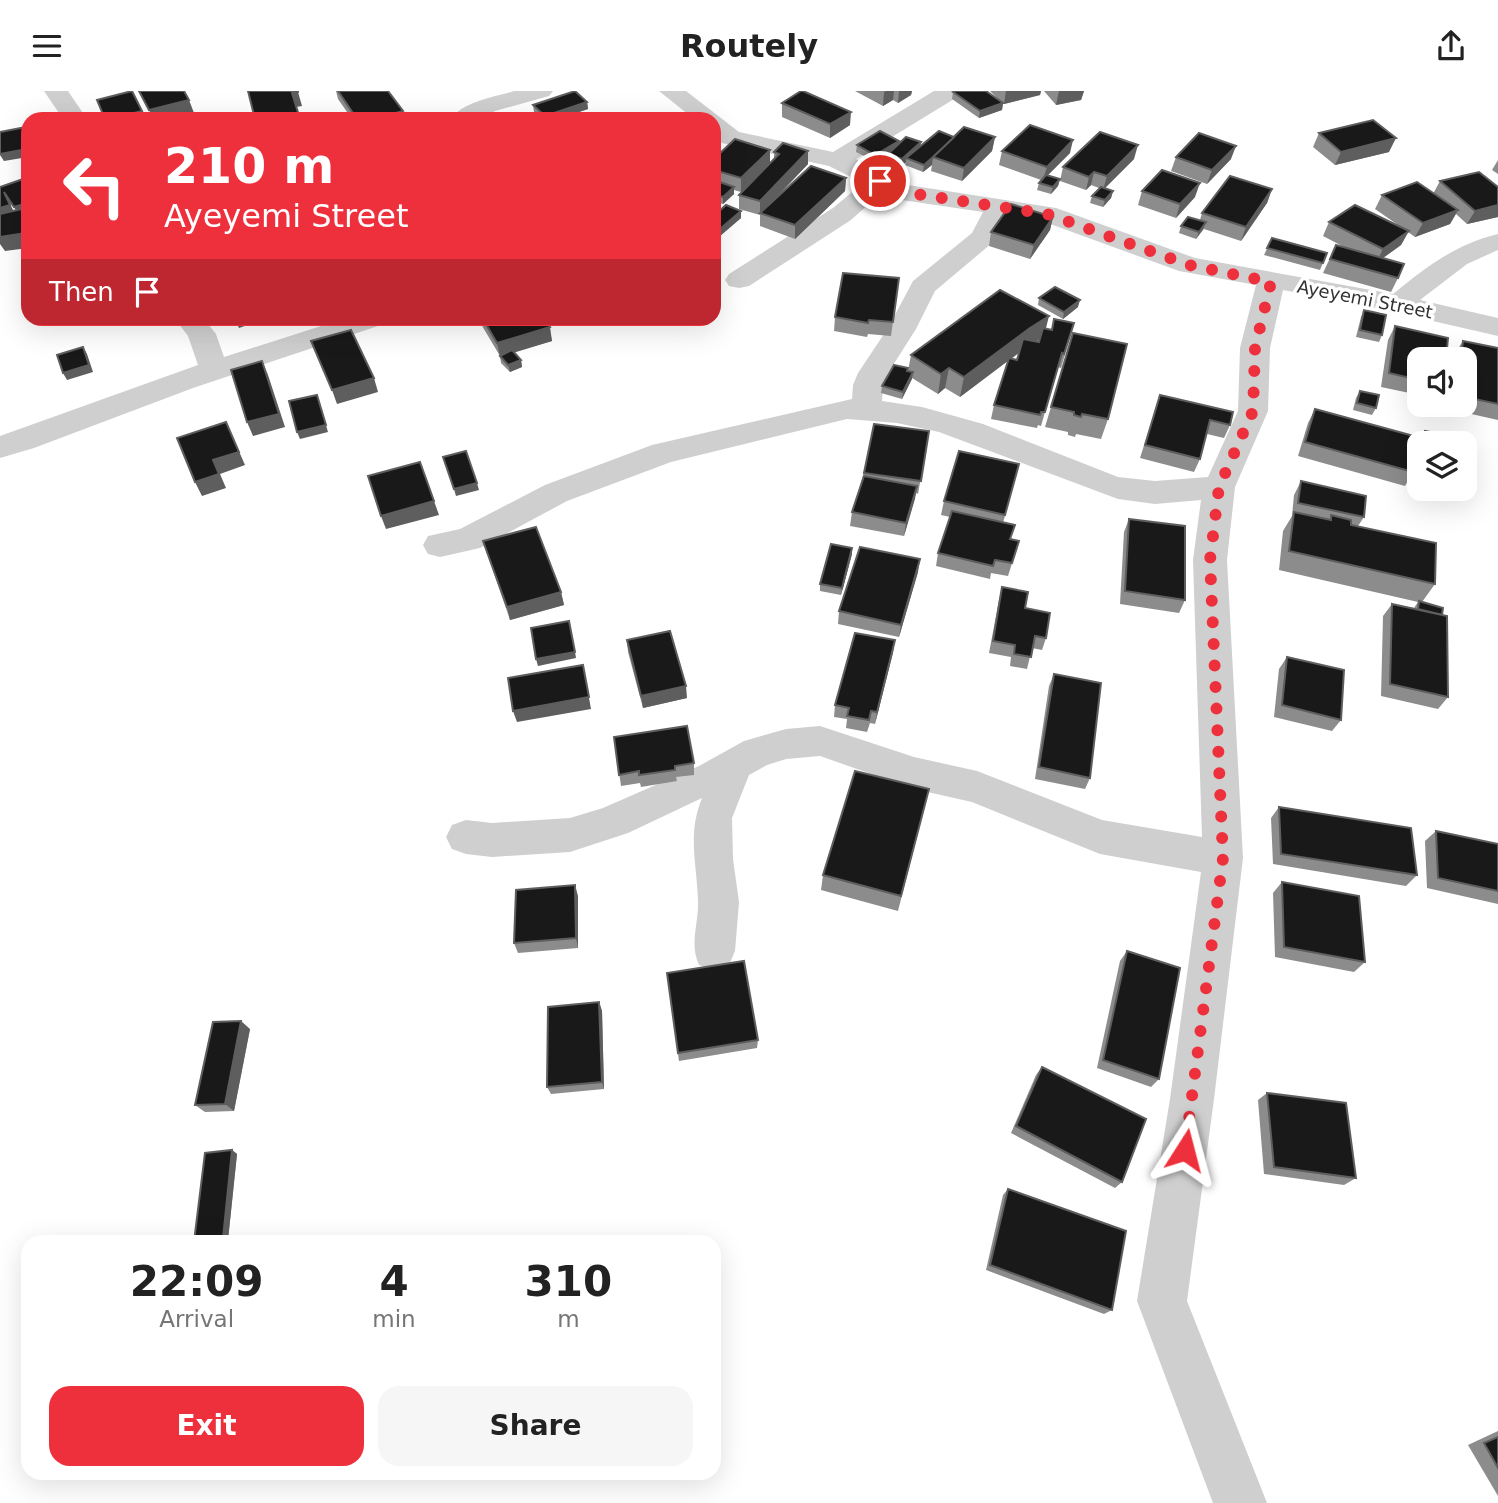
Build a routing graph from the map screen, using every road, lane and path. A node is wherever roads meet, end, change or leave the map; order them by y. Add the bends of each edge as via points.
1 (56, 91) edge
2 (541, 91) edge
3 (671, 91) edge
4 (951, 91) edge
5 (70, 112) edge
6 (476, 112) edge
7 (695, 112) edge
8 (721, 133) edge
9 (837, 160) junction
10 (880, 181) junction
11 (999, 207) junction
12 (1498, 242) edge
13 (739, 281) dead end
14 (1271, 282) junction
15 (1399, 304) junction
16 (195, 326) edge
17 (352, 326) edge
18 (1498, 327) edge
19 (215, 372) junction
20 (867, 408) junction
21 (0, 447) edge
22 (1219, 487) junction
23 (440, 545) dead end
24 (734, 765) junction
25 (466, 837) dead end
26 (1223, 858) junction
27 (714, 951) dead end
28 (1240, 1503) edge

1 - 5 street
2 - 6 street
3 - 7 street, Ayeyemi Street
4 - 9 street
8 - 9 street, Ayeyemi Street
9 - 10 street, Ayeyemi Street
10 - 11 street, Ayeyemi Street via 902,192
10 - 13 street via 842,213
11 - 14 street, Ayeyemi Street via 1047,214 1189,265
11 - 20 street via 983,237 922,287 873,373
12 - 15 street via 1444,265
14 - 15 street, Ayeyemi Street
14 - 22 street via 1255,348 1253,411
15 - 18 street, Ayeyemi Street
16 - 19 street
17 - 19 street
19 - 21 street
20 - 22 street via 928,419 1119,489 1169,492
20 - 23 street via 663,453 556,493 468,539
22 - 26 street via 1210,560
24 - 25 street via 614,821 570,835
24 - 26 street via 757,752 820,741 914,773 977,787 1100,837
24 - 27 street via 713,818 719,902
26 - 28 street via 1161,1301

